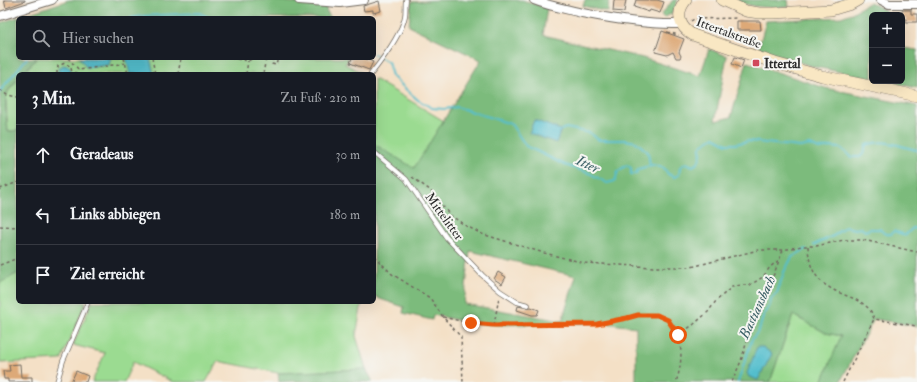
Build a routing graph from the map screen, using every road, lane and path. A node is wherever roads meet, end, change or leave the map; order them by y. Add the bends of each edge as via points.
1 (52, 0) edge
2 (298, 0) edge
3 (364, 0) edge
4 (406, 0) edge
5 (534, 0) edge
6 (686, 0) edge
7 (722, 0) edge
8 (858, 0) edge
9 (881, 0) edge
10 (917, 4) edge
11 (0, 16) edge
12 (739, 18) dead end
13 (686, 25) junction
14 (665, 31) dead end
15 (682, 36) dead end
16 (70, 60) edge
17 (125, 60) edge
18 (152, 60) edge
19 (181, 60) edge
20 (242, 60) edge
21 (266, 60) edge
22 (273, 60) edge
23 (277, 60) edge
24 (248, 61) joint
25 (126, 64) junction
26 (79, 70) junction
27 (57, 72) edge
28 (73, 72) edge
29 (76, 72) edge
30 (128, 72) edge
31 (155, 72) edge
32 (178, 72) edge
33 (246, 72) edge
34 (263, 72) edge
35 (372, 72) edge
36 (0, 90) edge
37 (917, 96) edge
38 (16, 97) edge
39 (376, 154) edge
40 (408, 175) dead end
41 (16, 183) edge
42 (0, 189) edge
43 (0, 226) edge
44 (16, 227) edge
45 (808, 246) junction
46 (783, 250) junction
47 (917, 252) edge
48 (376, 258) edge
49 (16, 259) edge
50 (780, 259) junction
51 (0, 265) edge
52 (500, 292) junction
53 (87, 304) edge
54 (528, 305) dead end
55 (443, 317) junction
56 (874, 319) junction
57 (494, 325) junction
58 (917, 326) edge
59 (678, 335) junction
60 (57, 382) edge
61 (463, 382) edge
62 (676, 382) edge
63 (732, 382) edge
64 (843, 382) edge

1 - 11 street
2 - 3 street via 340,4
4 - 35 lane via 401,29
5 - 13 street, Ittertalstraße via 604,17 663,25
6 - 13 main road via 680,8 679,20
7 - 8 main road via 746,11 774,13 831,10
9 - 10 street via 889,4
12 - 13 path via 694,19
13 - 37 main road, Ittertalstraße via 688,32 693,35 775,63 822,76
14 - 15 path
16 - 26 path
17 - 25 path
18 - 31 path
19 - 32 path
20 - 24 path
21 - 34 path
22 - 23 path via 272,64 276,64
24 - 33 path
25 - 26 path
25 - 30 path
26 - 29 path
27 - 28 path via 58,66 65,63 72,67
36 - 38 path
39 - 52 lane, Mittelitter via 406,179 446,237
40 - 46 path via 430,190 450,215 482,234 585,263 691,267 758,250
41 - 42 path
43 - 44 path
45 - 46 path
45 - 47 path via 844,240 863,240
45 - 56 path via 808,258 817,277 827,287 860,302 870,310
46 - 50 path
48 - 55 path via 392,274 430,298
49 - 51 path
50 - 59 path via 763,277 750,285 732,287 708,312
50 - 63 path via 759,304
52 - 54 lane, Mittelitter
52 - 57 path
53 - 60 lane
55 - 57 path
55 - 61 path via 461,337
56 - 58 path
56 - 64 path
57 - 59 path via 597,324 638,315 657,315 668,320
59 - 62 path via 681,349

